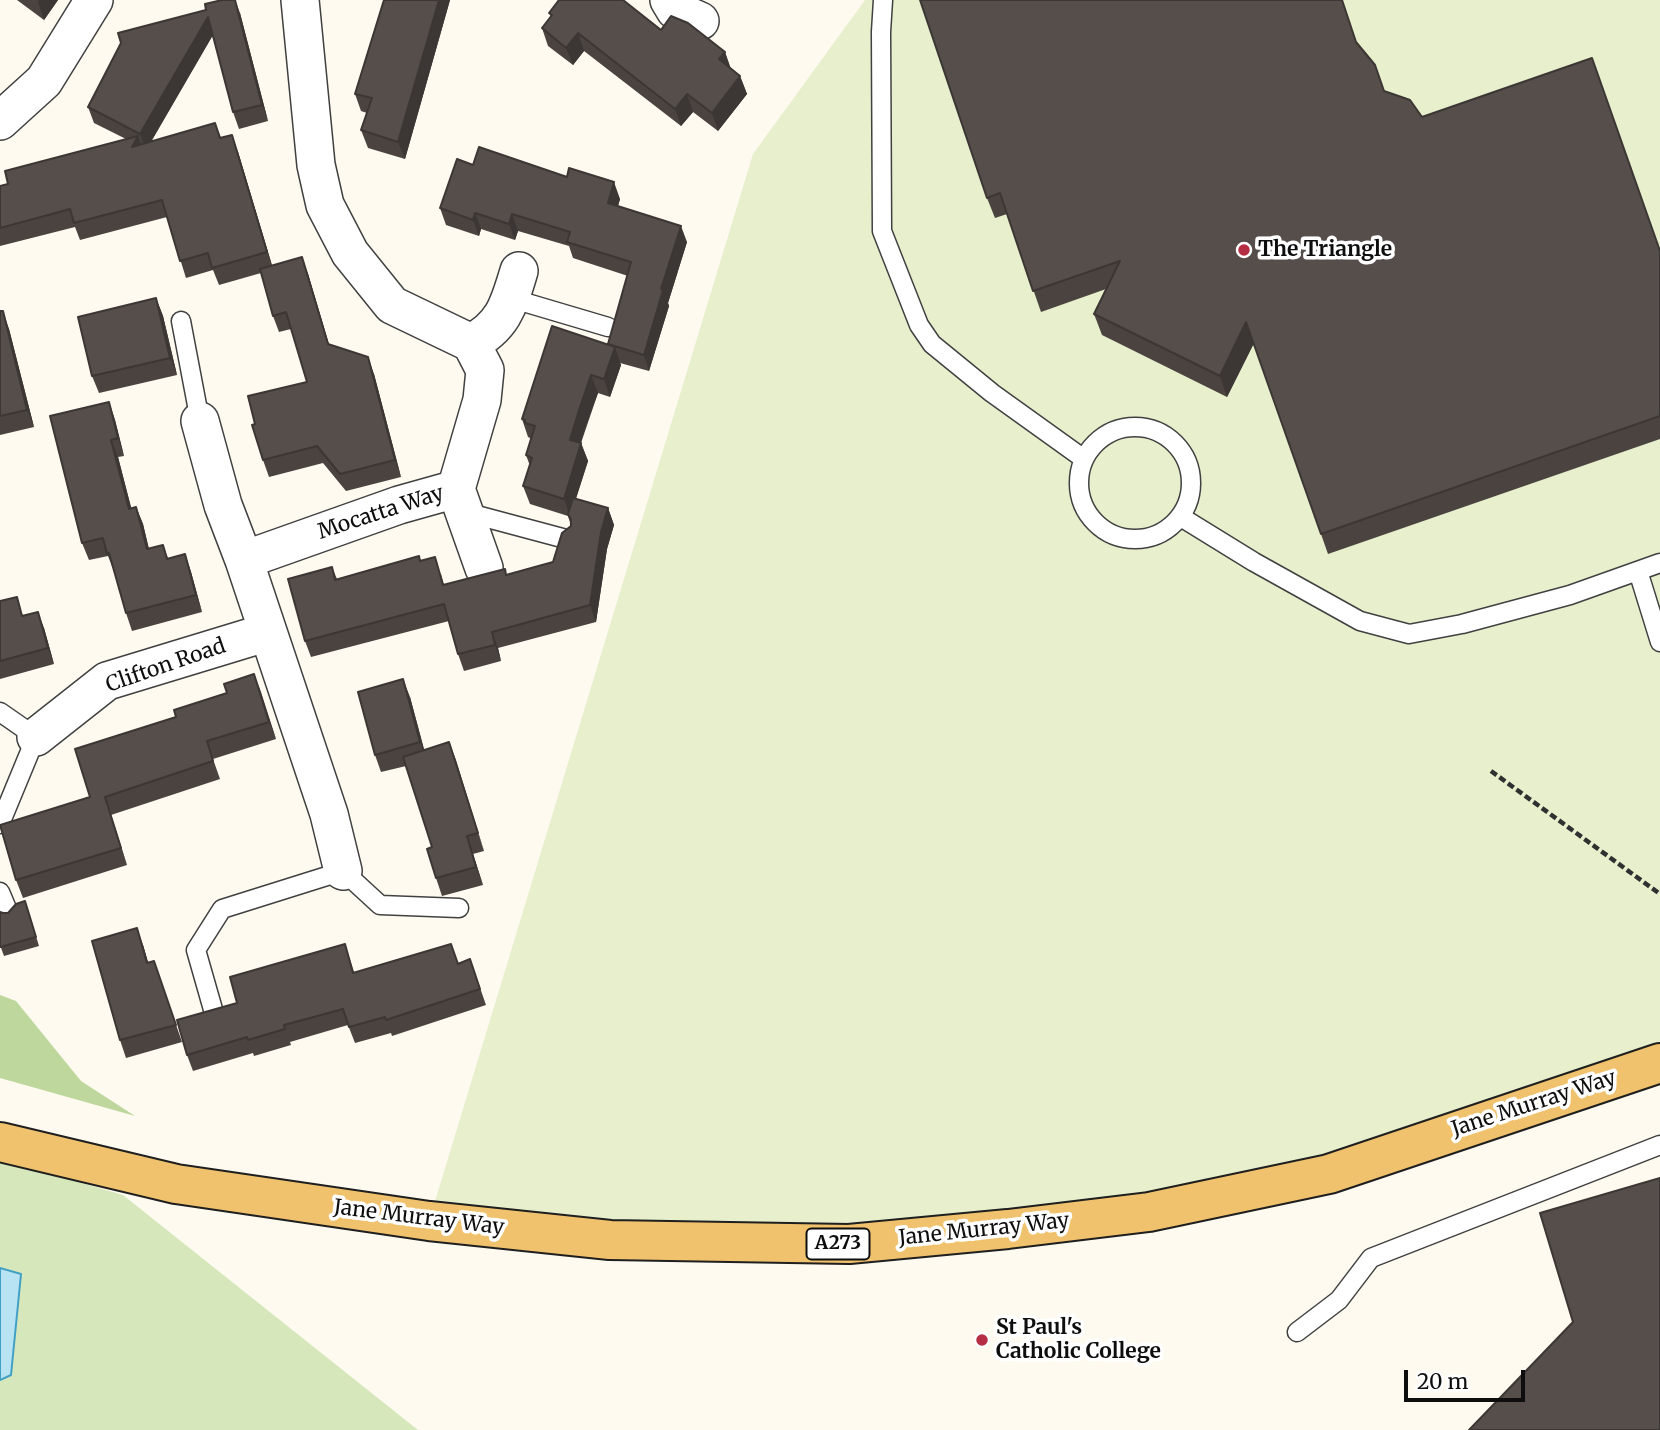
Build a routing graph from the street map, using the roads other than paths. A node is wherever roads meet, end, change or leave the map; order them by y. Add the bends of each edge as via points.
1 (94, 0) edge
2 (300, 0) edge
3 (669, 0) edge
4 (883, 0) edge
5 (700, 21) dead end
6 (0, 121) edge
7 (514, 285) joint
8 (181, 321) dead end
9 (608, 327) dead end
10 (471, 343) junction
11 (200, 421) joint
12 (1084, 458) junction
13 (460, 500) junction
14 (1181, 517) junction
15 (566, 539) edge
16 (244, 560) junction
17 (1660, 563) edge
18 (484, 568) dead end
19 (1638, 571) junction
20 (268, 632) junction
21 (1660, 642) edge
22 (0, 712) edge
23 (36, 737) junction
24 (0, 824) edge
25 (342, 871) junction
26 (0, 892) edge
27 (459, 908) dead end
28 (8, 911) edge
29 (214, 1013) edge
30 (1660, 1063) edge
31 (0, 1142) edge
32 (1660, 1145) edge
33 (1297, 1332) dead end

1 - 6 street via 44,81
2 - 10 street via 316,165 325,205 350,253 392,305
3 - 5 street via 675,10
4 - 12 lane via 882,231 919,325 932,344 992,393
7 - 9 lane
7 - 10 street via 499,323
8 - 11 lane
10 - 13 street, Mocatta Way via 485,370
11 - 16 street
12 - 14 lane via 1079,478 1082,502 1108,533 1147,539
12 - 14 lane via 1097,441 1117,429 1145,427 1168,437 1185,456 1192,480 1190,500
13 - 15 lane
13 - 16 street, Mocatta Way via 399,505
13 - 18 street
14 - 19 lane via 1360,621 1409,634 1570,595
16 - 20 street
17 - 19 lane
19 - 21 lane
20 - 23 street, Clifton Road via 107,681
20 - 25 street via 329,814
22 - 23 lane
23 - 24 lane
25 - 27 lane via 380,905
25 - 29 lane via 222,909 196,950
26 - 28 lane
30 - 31 main road, Jane Murray Way / A273 via 1329,1174 1149,1212 849,1244 610,1241 429,1222 176,1184
32 - 33 lane via 1371,1258 1339,1300

